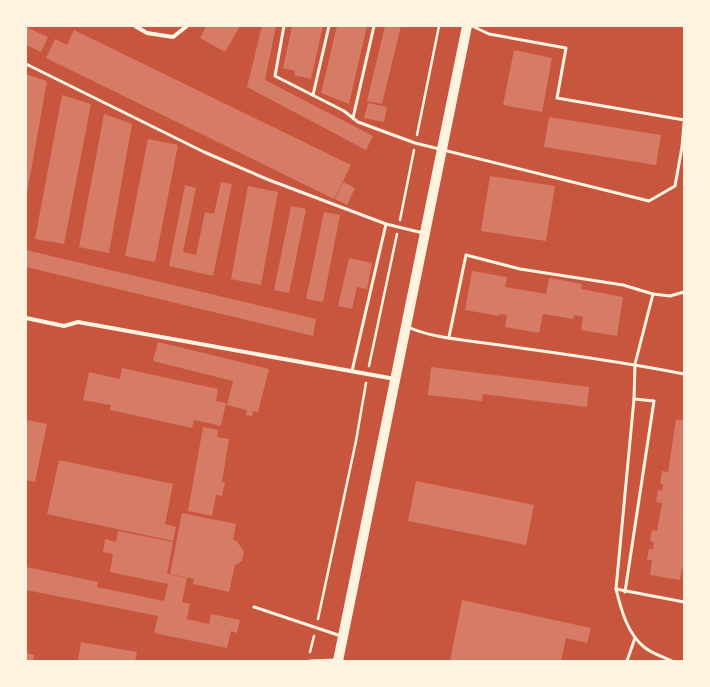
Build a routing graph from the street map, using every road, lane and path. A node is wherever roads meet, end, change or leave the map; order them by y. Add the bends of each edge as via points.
1 (136, 26) edge
2 (187, 26) edge
3 (284, 26) edge
4 (329, 26) edge
5 (374, 26) edge
6 (439, 26) edge
7 (467, 26) edge
8 (472, 26) edge
9 (26, 64) edge
10 (313, 95) junction
11 (353, 118) junction
12 (684, 120) edge
13 (684, 123) edge
14 (415, 143) junction
15 (442, 151) junction
16 (386, 224) junction
17 (399, 228) junction
18 (424, 234) junction
19 (684, 292) edge
20 (653, 294) junction
21 (26, 318) edge
22 (406, 326) junction
23 (449, 337) junction
24 (635, 364) junction
25 (352, 371) junction
26 (367, 374) junction
27 (684, 374) edge
28 (395, 379) junction
29 (634, 400) junction
30 (616, 589) junction
31 (625, 592) junction
32 (684, 602) edge
33 (254, 608) dead end
34 (316, 628) junction
35 (343, 636) junction
36 (635, 638) junction
37 (310, 654) dead end
38 (338, 660) edge
39 (310, 661) edge
40 (628, 661) edge
41 (672, 661) edge

1 - 2 street via 147,33 173,37
3 - 10 lane via 275,76
4 - 10 lane
5 - 11 lane
6 - 14 path
7 - 15 main road
8 - 12 lane via 489,34 566,48 557,98
9 - 16 lane via 204,152 269,180
10 - 11 lane
11 - 14 lane
13 - 15 lane via 675,186 649,201
14 - 15 lane
14 - 17 path
15 - 18 main road
16 - 17 lane
16 - 25 lane
17 - 18 lane
17 - 26 path
18 - 22 main road
19 - 20 lane via 670,296
20 - 23 lane via 623,285 520,269 466,255
20 - 24 lane
21 - 25 street via 64,326 78,322
22 - 23 lane
22 - 28 main road
23 - 24 lane
24 - 27 lane
24 - 29 lane
25 - 26 street
26 - 28 street
26 - 34 path via 338,531
28 - 35 main road
29 - 30 lane
29 - 31 lane via 654,401
30 - 31 lane
30 - 36 lane via 623,613
31 - 32 lane
33 - 34 lane
34 - 35 lane
34 - 37 path
35 - 38 main road
36 - 40 lane
36 - 41 lane via 644,648
38 - 39 lane

